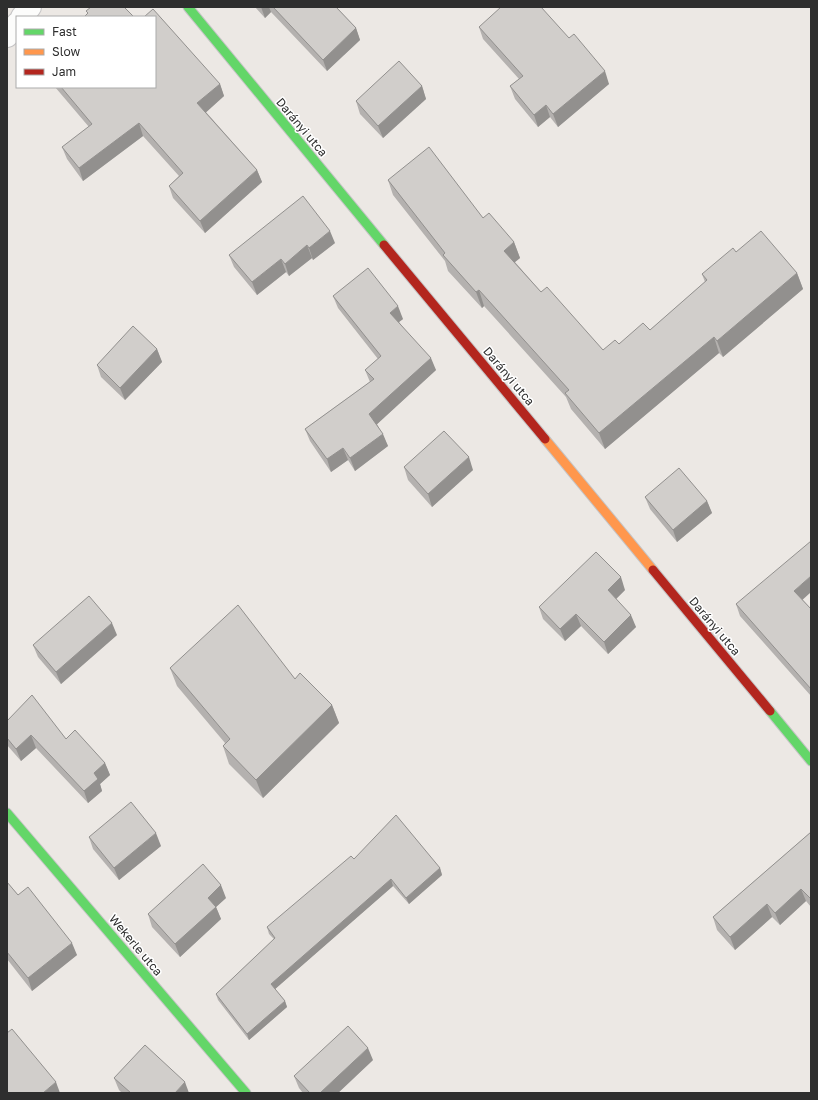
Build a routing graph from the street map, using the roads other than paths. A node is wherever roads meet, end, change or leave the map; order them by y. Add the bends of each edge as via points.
1 (30, 7) edge
2 (188, 7) edge
3 (23, 16) edge
4 (16, 25) edge
5 (7, 36) edge
6 (811, 761) edge
7 (7, 813) edge
8 (246, 1093) edge

1 - 3 street
2 - 6 street, Darányi utca
4 - 5 street
7 - 8 street, Wekerle utca

